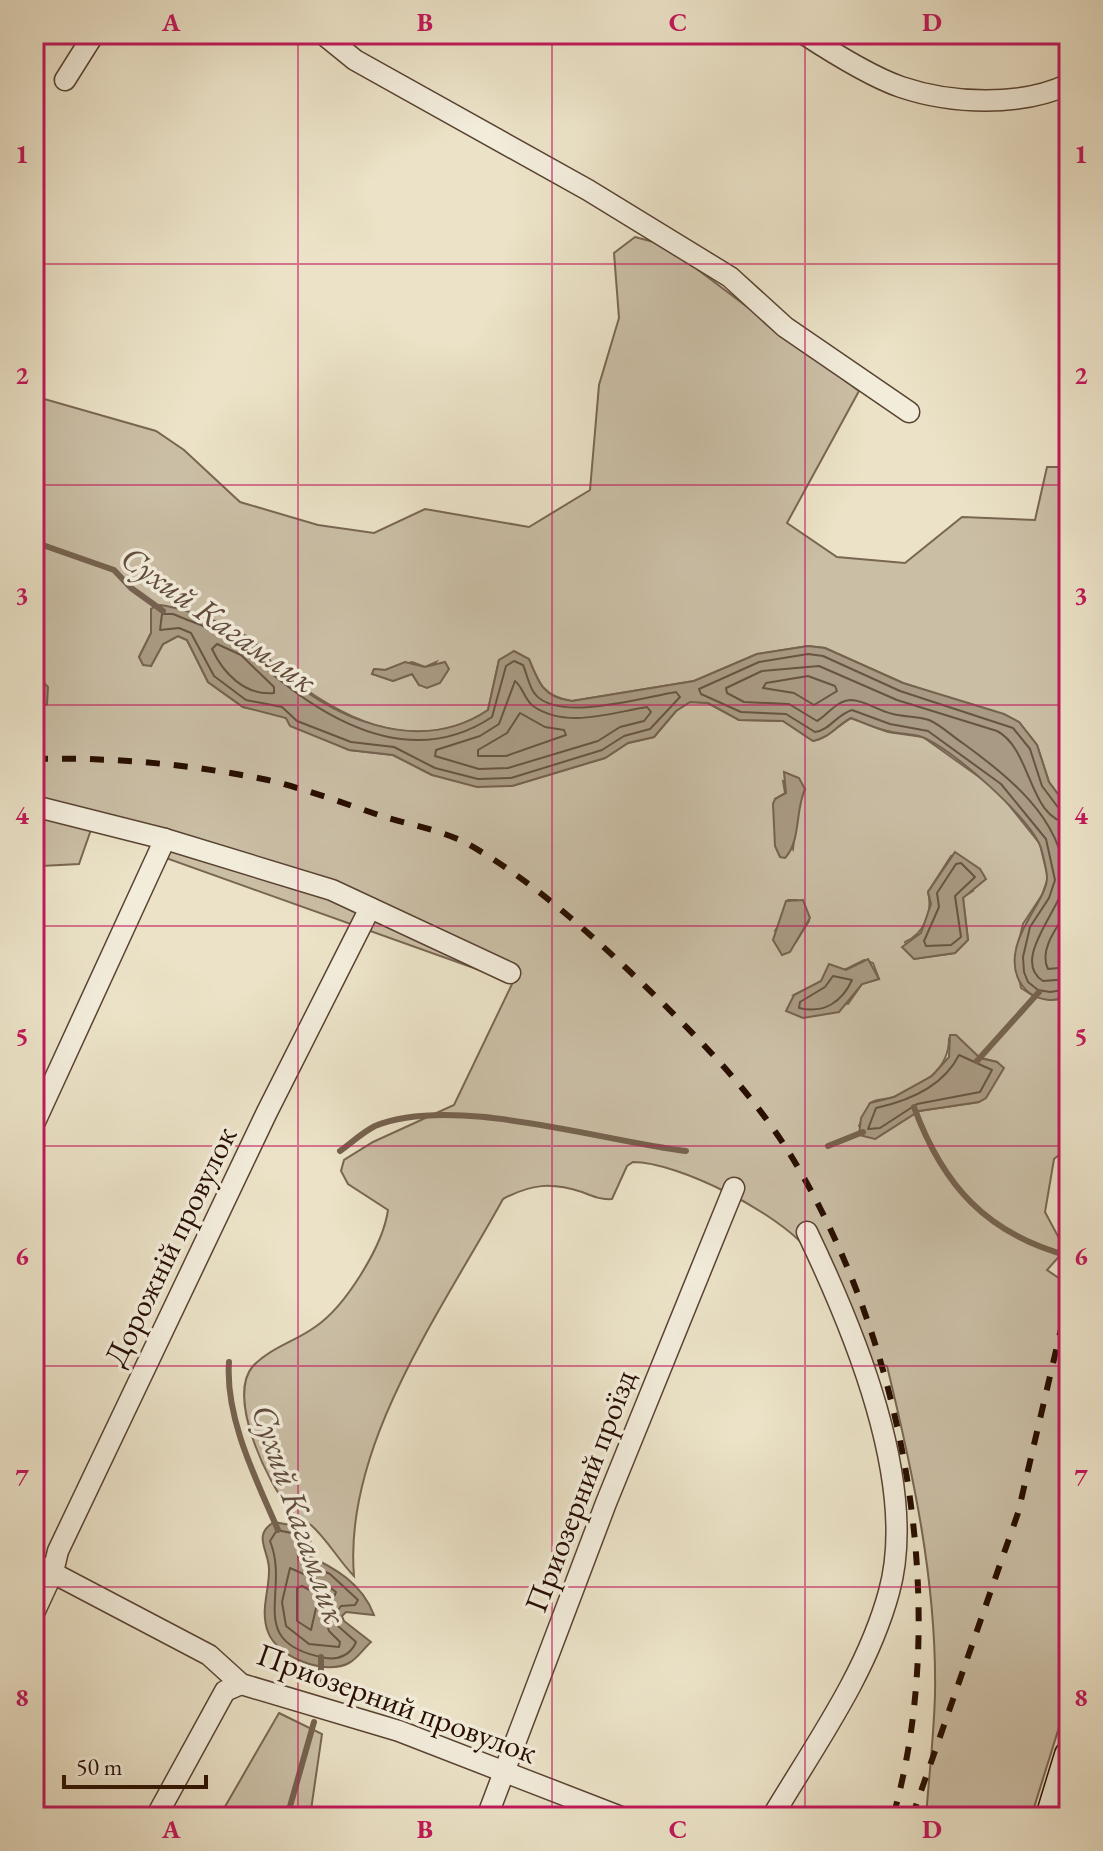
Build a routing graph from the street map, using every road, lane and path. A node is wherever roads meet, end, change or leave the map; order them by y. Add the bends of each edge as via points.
1 (94, 34) edge
2 (323, 34) edge
3 (804, 34) edge
4 (65, 80) dead end
5 (1069, 84) edge
6 (909, 412) dead end
7 (34, 806) edge
8 (165, 839) junction
9 (370, 908) junction
10 (510, 973) dead end
11 (34, 1124) edge
12 (734, 1188) dead end
13 (807, 1232) dead end
14 (34, 1563) edge
15 (53, 1572) junction
16 (34, 1613) edge
17 (241, 1684) junction
18 (1069, 1755) edge
19 (504, 1773) junction
20 (156, 1817) edge
21 (487, 1817) edge
22 (621, 1817) edge
23 (772, 1817) edge
24 (1050, 1817) edge

1 - 4 street
2 - 6 street via 355,60 588,190 730,277 785,327
3 - 5 street via 901,87 983,102 1048,94
7 - 8 street
8 - 9 street via 332,890
8 - 11 street
9 - 10 street
9 - 15 street, Дорожній провулок via 98,1466
12 - 19 street, Приозерний проїзд
13 - 23 street via 851,1330 885,1436 895,1560 880,1619 852,1683
14 - 15 street, Приозерний провулок
15 - 16 street, Дорожній провулок
15 - 17 street, Приозерний провулок via 209,1655
17 - 19 street, Приозерний провулок via 399,1731
17 - 20 street via 225,1691
18 - 24 street
19 - 21 street, Приозерний проїзд
19 - 22 street, Приозерний провулок

